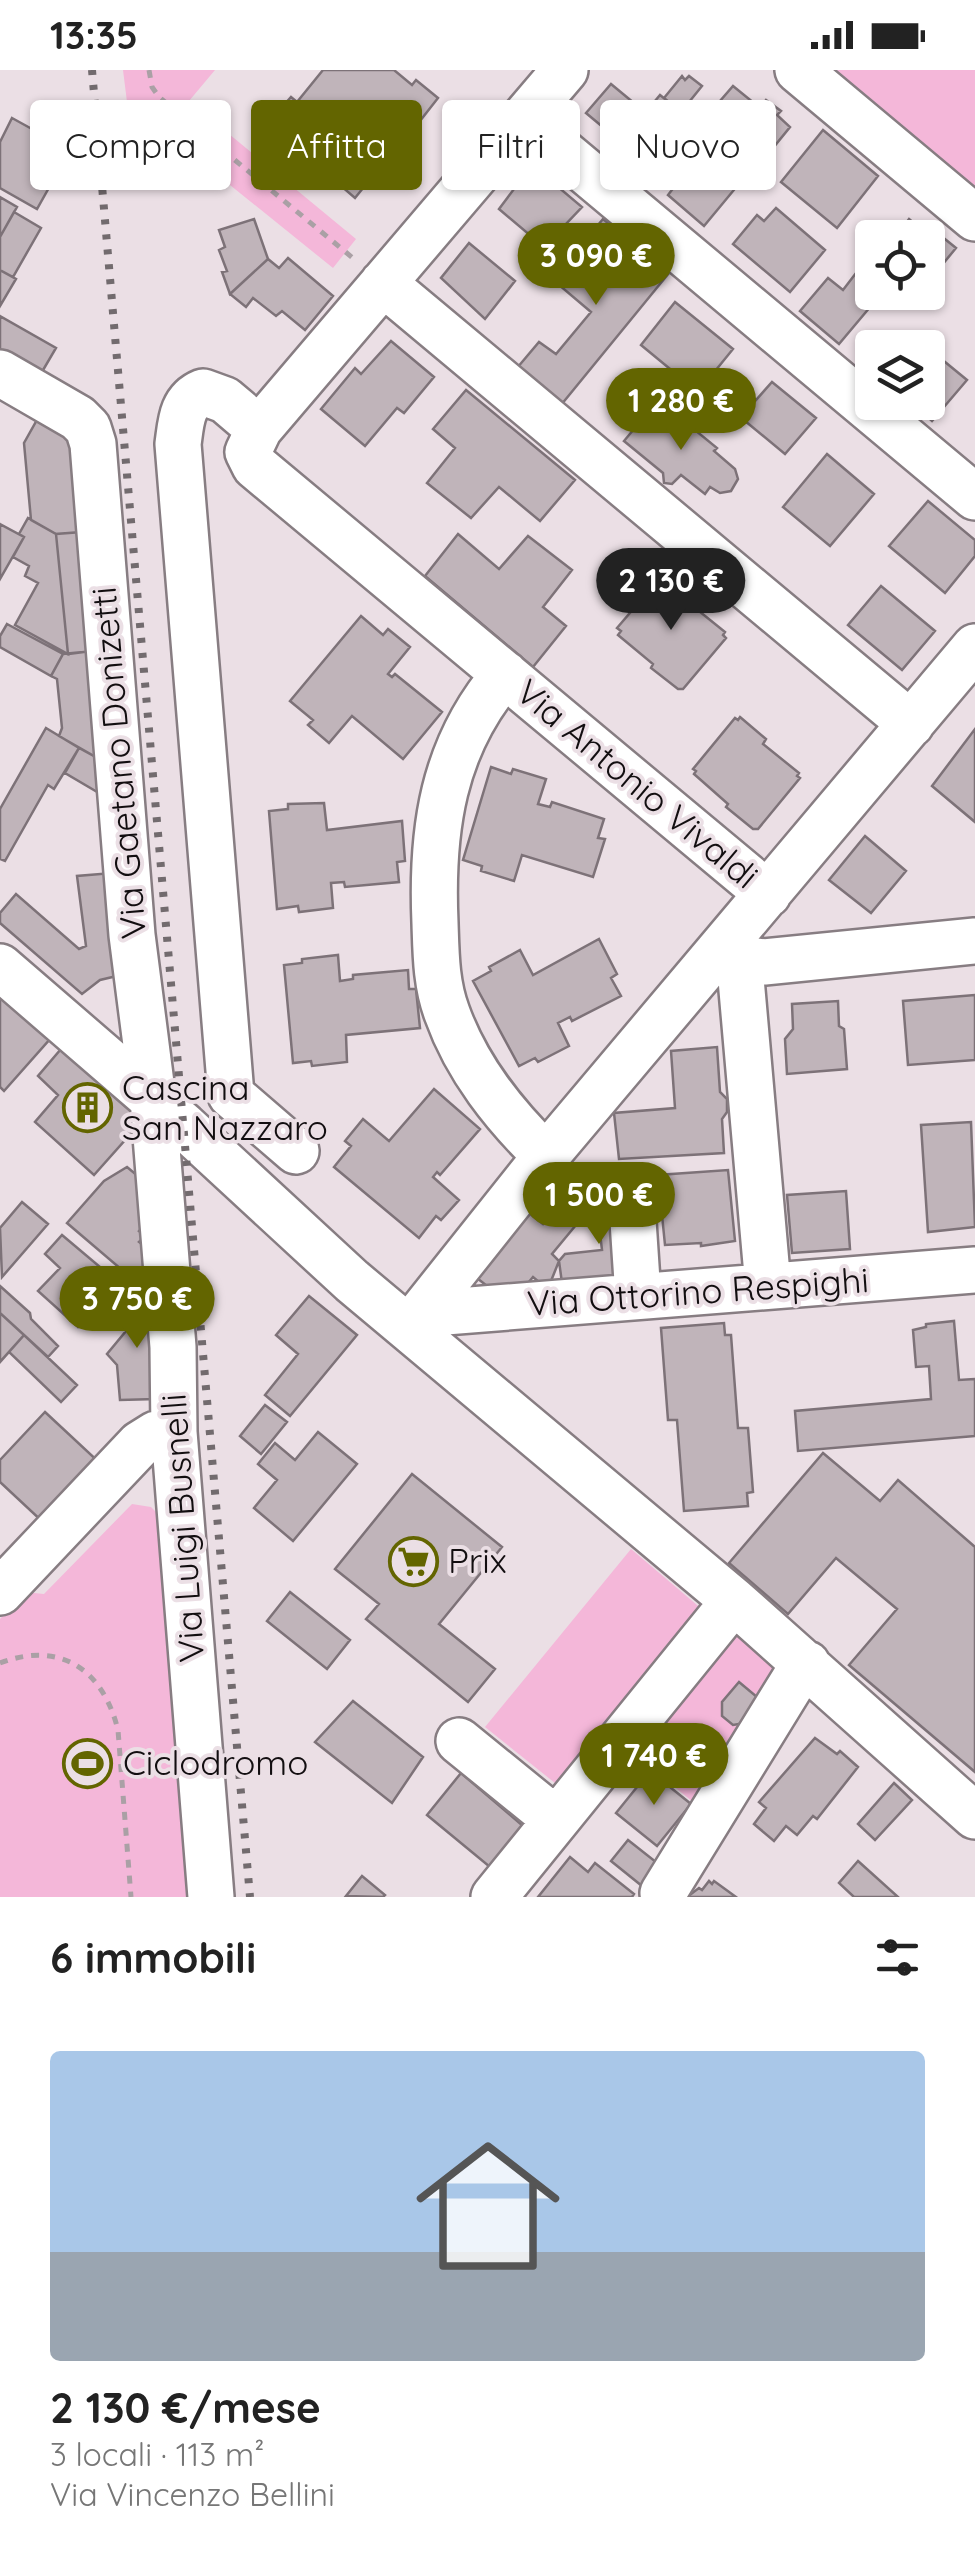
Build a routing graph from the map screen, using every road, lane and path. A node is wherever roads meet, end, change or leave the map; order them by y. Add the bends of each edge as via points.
1 (149, 70) edge
2 (565, 70) edge
3 (798, 70) edge
4 (540, 100) edge
5 (580, 166) edge
6 (463, 190) edge
7 (975, 218) edge
8 (383, 284) junction
9 (0, 372) edge
10 (260, 430) junction
11 (975, 497) edge
12 (975, 647) edge
13 (504, 674) junction
14 (910, 724) junction
15 (768, 894) junction
16 (975, 942) edge
17 (733, 950) junction
18 (0, 967) edge
19 (153, 1099) junction
20 (296, 1152) dead end
21 (546, 1156) junction
22 (633, 1221) dead end
23 (975, 1270) edge
24 (768, 1286) junction
25 (638, 1296) junction
26 (414, 1321) junction
27 (174, 1432) junction
28 (0, 1592) edge
29 (734, 1601) junction
30 (0, 1663) edge
31 (807, 1664) junction
32 (459, 1741) dead end
33 (975, 1816) edge
34 (555, 1818) junction
35 (663, 1893) dead end
36 (131, 1897) edge
37 (211, 1897) edge
38 (494, 1897) edge

1 - 8 path via 159,97
2 - 4 street
3 - 7 street
5 - 11 street
6 - 8 street
8 - 10 street
8 - 14 street
9 - 19 street, Via Gaetano Donizetti via 60,406 88,428 93,444 132,935
10 - 13 street, Via Antonio Vivaldi via 249,444 255,466
10 - 20 street via 225,400 203,392 185,406 178,444 231,1095
12 - 14 street
13 - 15 street, Via Antonio Vivaldi
13 - 21 street, Via Antonio Vivaldi via 459,745 440,805 432,871 438,985 486,1087
14 - 15 street
15 - 17 street
16 - 17 street via 764,962
17 - 21 street
17 - 24 street
18 - 19 street
19 - 26 street via 320,1252
19 - 27 street, Via Luigi Busnelli
21 - 26 street
22 - 25 street
23 - 24 street, Via Ottorino Respighi
24 - 25 street, Via Ottorino Respighi
25 - 26 street, Via Ottorino Respighi
26 - 29 street
27 - 28 street via 140,1444
27 - 37 street, Via Luigi Busnelli
29 - 31 street
29 - 34 street
30 - 36 path via 55,1657 86,1671 102,1690 118,1730
31 - 33 street
31 - 35 street
32 - 34 street
34 - 38 street

